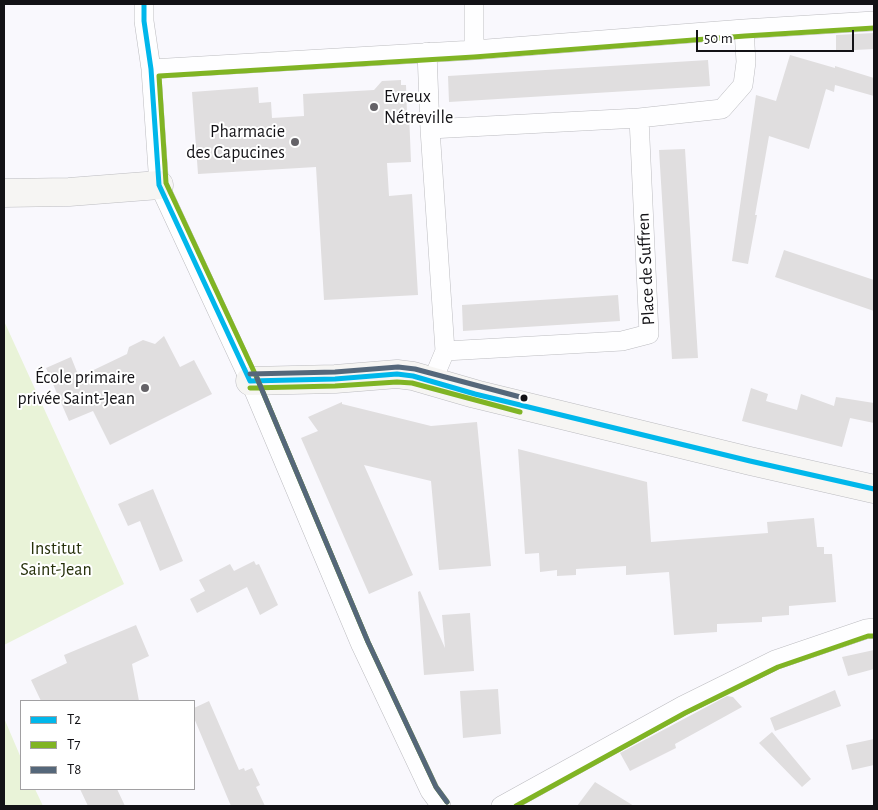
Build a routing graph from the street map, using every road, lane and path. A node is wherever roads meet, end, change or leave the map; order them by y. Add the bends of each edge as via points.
1 (144, 4) edge
2 (474, 4) edge
3 (874, 21) edge
4 (744, 29) junction
5 (474, 50) junction
6 (427, 52) junction
7 (151, 69) junction
8 (639, 118) junction
9 (430, 129) junction
10 (159, 185) junction
11 (4, 193) edge
12 (445, 351) junction
13 (250, 381) junction
14 (432, 382) junction
15 (874, 489) edge
16 (874, 628) edge
17 (441, 806) edge
18 (502, 806) edge

1 - 7 street
2 - 5 street
3 - 4 street
4 - 5 street
4 - 8 street via 746,62 743,85 722,110
5 - 6 street
6 - 7 street
6 - 9 street
7 - 10 street
8 - 9 street
8 - 12 street, Place de Suffren via 649,334 622,341
9 - 12 street
10 - 11 street
10 - 13 street
12 - 14 street
13 - 14 street via 397,374
13 - 17 street via 361,645 426,783
14 - 15 street via 743,460
16 - 18 street via 775,660 682,706

